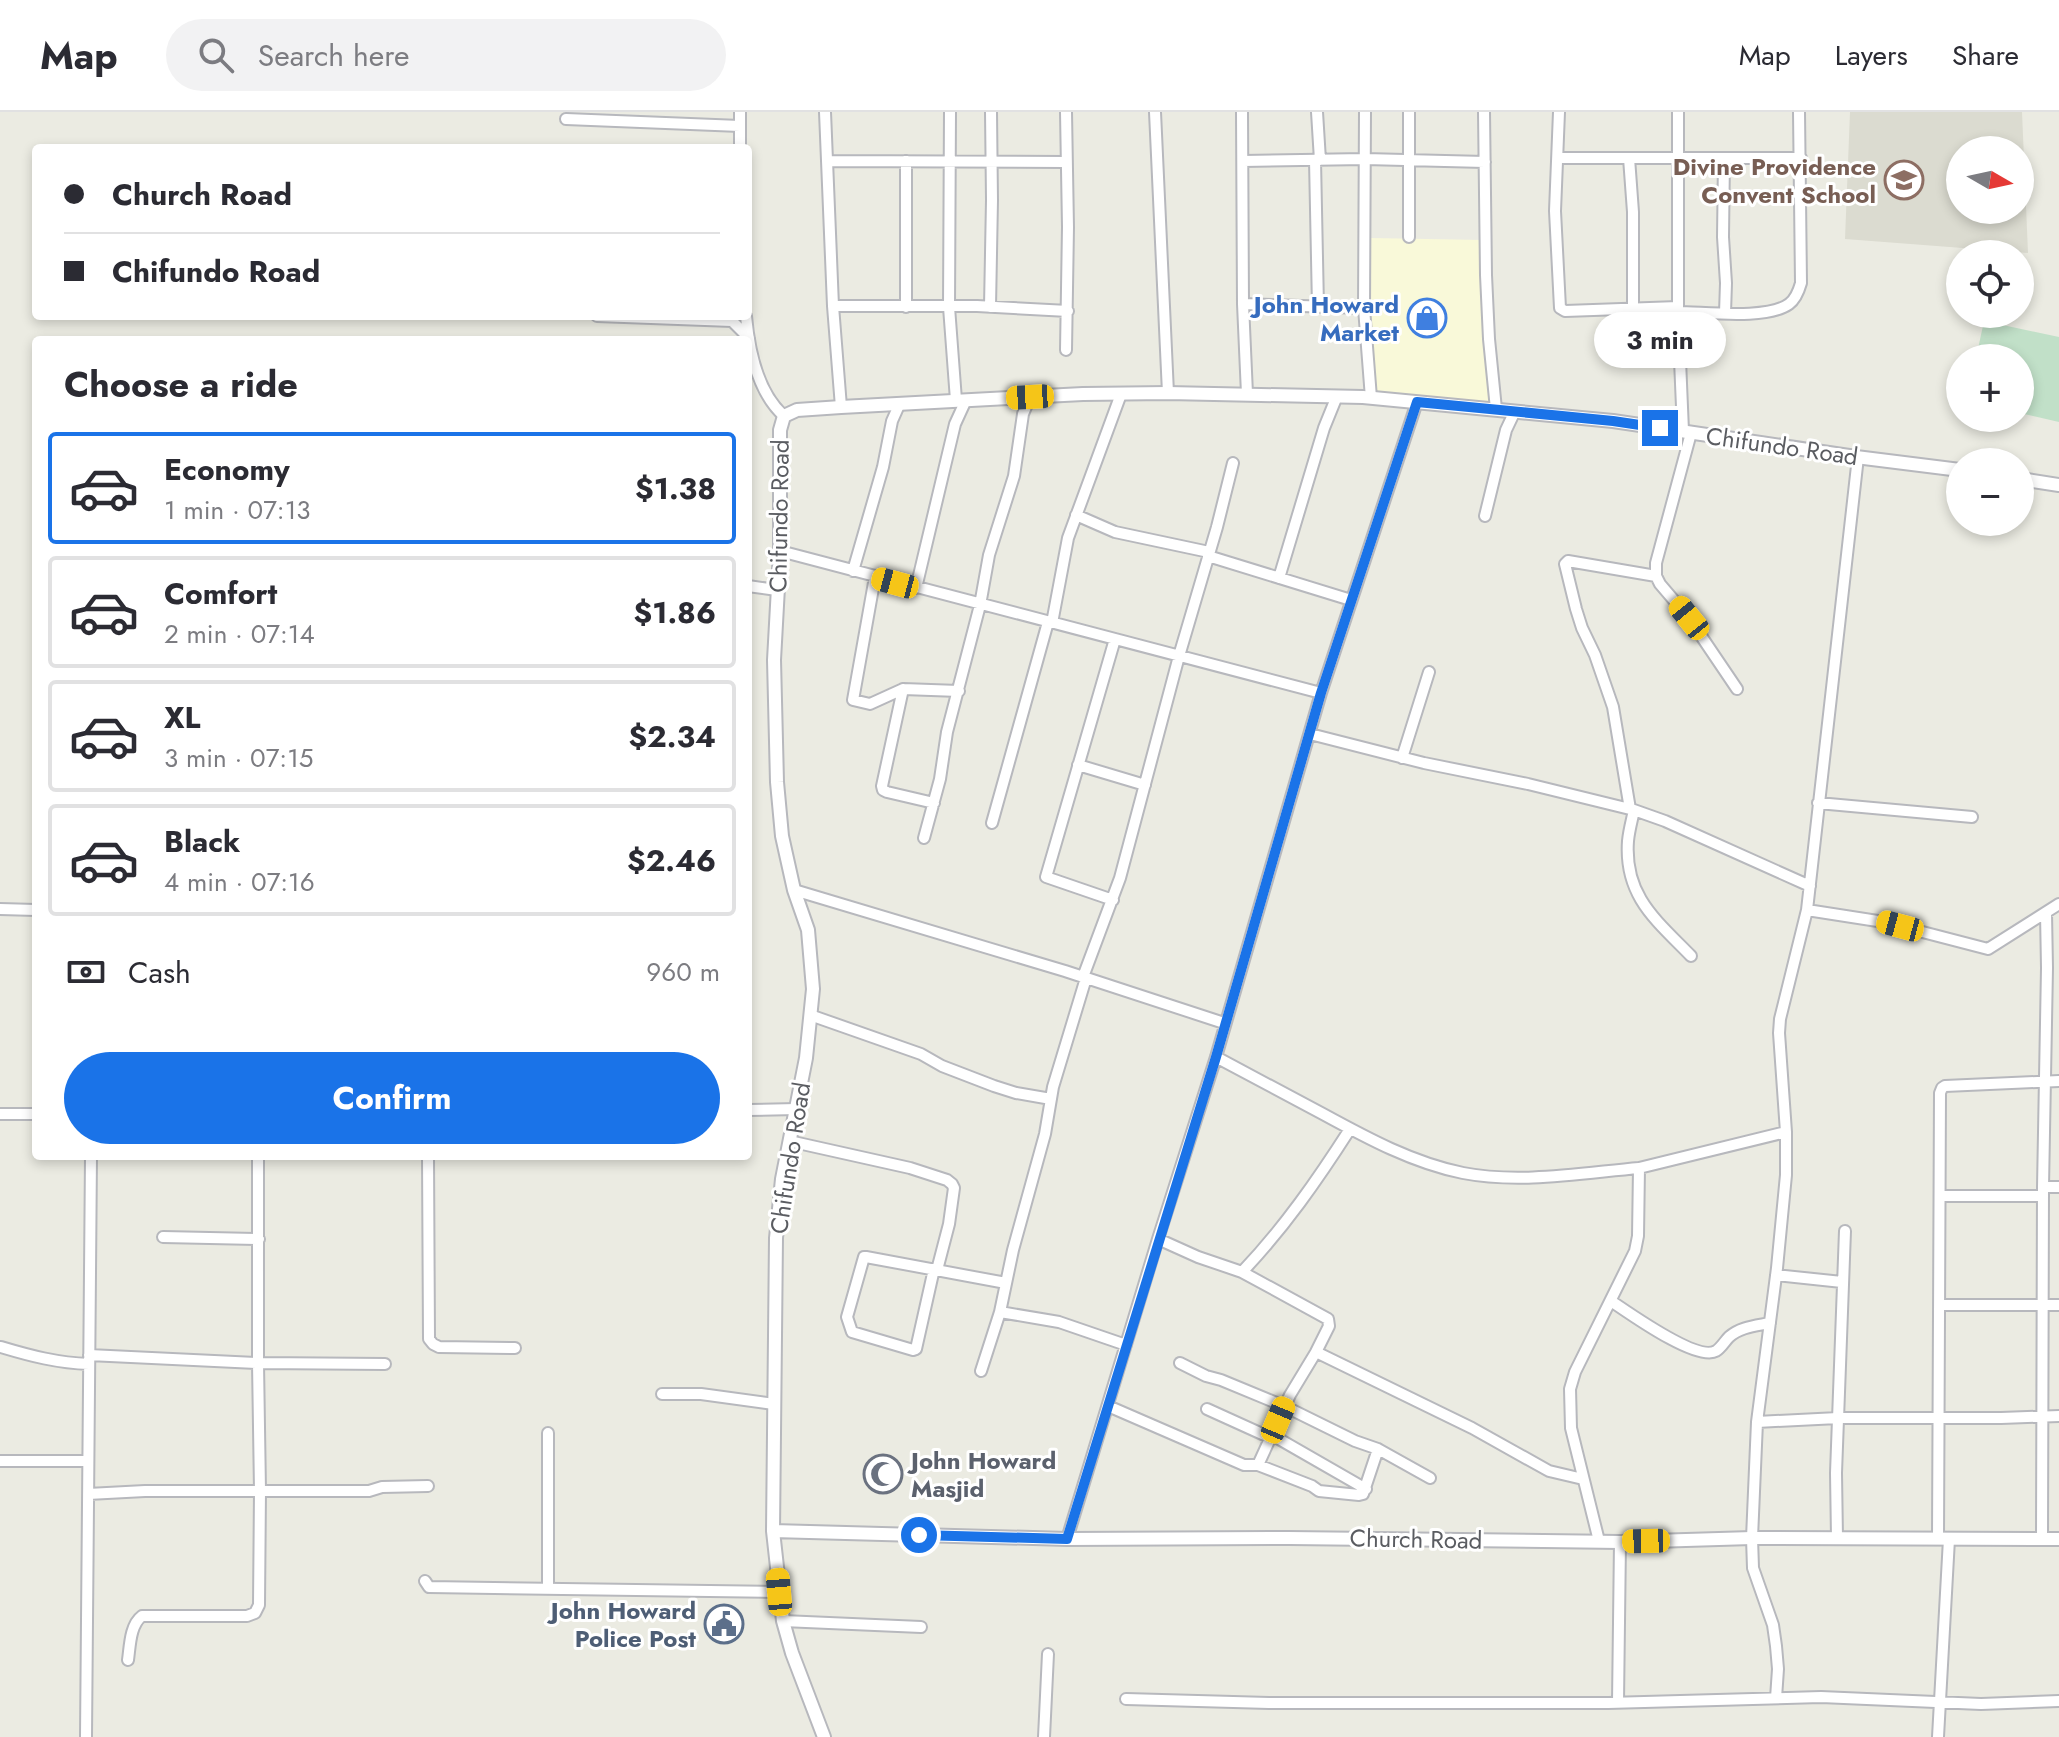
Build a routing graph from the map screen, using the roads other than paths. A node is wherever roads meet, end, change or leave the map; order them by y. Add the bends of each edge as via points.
1 (740, 112) edge
2 (825, 112) edge
3 (950, 112) edge
4 (991, 112) edge
5 (1066, 112) edge
6 (1155, 112) edge
7 (1242, 112) edge
8 (1317, 112) edge
9 (1365, 112) edge
10 (1409, 112) edge
11 (1484, 112) edge
12 (1559, 112) edge
13 (1678, 112) edge
14 (1799, 112) edge
15 (566, 119) dead end
16 (740, 126) junction
17 (740, 144) edge
18 (1559, 158) junction
19 (1629, 158) junction
20 (1678, 158) junction
21 (1724, 158) junction
22 (1801, 158) junction
23 (1365, 159) junction
24 (950, 160) junction
25 (1317, 160) junction
26 (1409, 160) junction
27 (827, 161) junction
28 (906, 161) junction
29 (991, 161) junction
30 (1243, 161) junction
31 (1066, 162) junction
32 (1485, 162) junction
33 (1409, 237) dead end
34 (1243, 304) junction
35 (833, 306) junction
36 (906, 307) junction
37 (949, 307) junction
38 (990, 307) junction
39 (1318, 307) junction
40 (1364, 308) junction
41 (1633, 309) junction
42 (1678, 309) junction
43 (1068, 311) junction
44 (1725, 313) junction
45 (705, 320) edge
46 (747, 336) edge
47 (752, 349) edge
48 (1066, 350) dead end
49 (1168, 393) junction
50 (1121, 394) junction
51 (1247, 394) junction
52 (1337, 396) junction
53 (1030, 397) junction
54 (1371, 398) junction
55 (961, 400) junction
56 (1417, 402) junction
57 (900, 403) junction
58 (841, 407) junction
59 (1496, 409) junction
60 (1515, 411) junction
61 (784, 416) junction
62 (1687, 432) junction
63 (1858, 457) junction
64 (1233, 463) dead end
65 (1946, 468) edge
66 (2034, 481) edge
67 (2059, 485) edge
68 (1076, 515) junction
69 (1485, 516) dead end
70 (780, 551) junction
71 (1208, 554) junction
72 (853, 571) junction
73 (1656, 576) junction
74 (875, 577) junction
75 (1279, 578) junction
76 (752, 587) edge
77 (916, 588) junction
78 (777, 590) junction
79 (1351, 600) junction
80 (980, 605) junction
81 (1050, 623) junction
82 (1115, 639) junction
83 (1179, 656) junction
84 (1429, 672) dead end
85 (903, 689) junction
86 (1737, 689) dead end
87 (959, 691) junction
88 (1321, 693) junction
89 (1310, 734) junction
90 (1402, 758) junction
91 (1078, 765) junction
92 (1145, 785) junction
93 (934, 803) junction
94 (1818, 803) junction
95 (1632, 809) junction
96 (1972, 817) dead end
97 (992, 823) dead end
98 (924, 838) dead end
99 (1810, 886) junction
100 (794, 890) junction
101 (1113, 900) junction
102 (2059, 904) edge
103 (0, 909) edge
104 (32, 910) edge
105 (1807, 910) junction
106 (2046, 913) junction
107 (1691, 956) dead end
108 (2053, 967) edge
109 (1084, 978) junction
110 (810, 1015) junction
111 (1224, 1023) junction
112 (1216, 1057) junction
113 (2045, 1081) junction
114 (2059, 1081) edge
115 (1051, 1099) junction
116 (797, 1109) junction
117 (752, 1110) edge
118 (0, 1114) edge
119 (32, 1114) edge
120 (1350, 1129) junction
121 (1786, 1132) junction
122 (789, 1141) junction
123 (91, 1160) edge
124 (258, 1160) edge
125 (428, 1160) edge
126 (1639, 1168) junction
127 (2059, 1187) edge
128 (2043, 1191) junction
129 (1940, 1196) junction
130 (1845, 1231) dead end
131 (163, 1237) dead end
132 (259, 1239) junction
133 (1158, 1239) junction
134 (936, 1270) junction
135 (1242, 1272) junction
136 (1776, 1275) junction
137 (1842, 1282) junction
138 (1006, 1283) junction
139 (1611, 1301) junction
140 (1940, 1305) junction
141 (2044, 1305) junction
142 (2059, 1305) edge
143 (1000, 1312) junction
144 (1770, 1323) junction
145 (1126, 1345) junction
146 (1, 1347) edge
147 (515, 1348) dead end
148 (1316, 1352) junction
149 (89, 1360) junction
150 (258, 1363) junction
151 (1180, 1363) dead end
152 (385, 1364) dead end
153 (981, 1371) dead end
154 (662, 1394) dead end
155 (774, 1404) junction
156 (1108, 1406) junction
157 (1284, 1406) junction
158 (1207, 1409) dead end
159 (2042, 1416) junction
160 (2059, 1416) edge
161 (1938, 1417) junction
162 (1838, 1418) junction
163 (1757, 1422) junction
164 (548, 1433) dead end
165 (1272, 1437) junction
166 (1378, 1449) junction
167 (0, 1461) edge
168 (88, 1461) junction
169 (1258, 1465) junction
170 (1430, 1478) dead end
171 (1583, 1479) junction
172 (428, 1486) dead end
173 (1366, 1489) junction
174 (260, 1491) junction
175 (88, 1494) junction
176 (773, 1531) junction
177 (1752, 1538) junction
178 (1837, 1538) junction
179 (1067, 1539) junction
180 (1943, 1539) junction
181 (2042, 1539) junction
182 (2059, 1539) edge
183 (1599, 1541) junction
184 (1620, 1542) junction
185 (425, 1581) dead end
186 (548, 1588) junction
187 (779, 1592) junction
188 (783, 1621) junction
189 (921, 1627) dead end
190 (1048, 1654) dead end
191 (128, 1660) dead end
192 (1776, 1698) junction
193 (1126, 1699) dead end
194 (2059, 1701) edge
195 (1618, 1702) junction
196 (1939, 1703) junction
197 (86, 1737) edge
198 (824, 1737) edge
199 (1044, 1737) edge
200 (1938, 1737) edge

1 - 16 street
2 - 27 street
3 - 24 street
4 - 29 street
5 - 31 street
6 - 49 street
7 - 30 street
8 - 25 street
9 - 23 street
10 - 26 street
11 - 32 street
12 - 18 street
13 - 20 street
14 - 22 street
15 - 16 street
16 - 17 street
18 - 19 street
18 - 41 street via 1555,211 1560,308
19 - 20 street
19 - 41 street
20 - 21 street
20 - 42 street
21 - 22 street
21 - 44 street
22 - 44 street via 1798,294 1776,310
23 - 25 street
23 - 26 street
23 - 40 street
24 - 28 street
24 - 29 street
24 - 37 street
25 - 30 street
25 - 39 street
26 - 32 street
26 - 33 street
27 - 28 street
27 - 35 street
28 - 36 street
29 - 31 street
29 - 38 street
30 - 34 street
31 - 43 street
32 - 59 street via 1486,275
34 - 39 street
34 - 51 street
35 - 36 street
35 - 58 street
36 - 37 street
37 - 38 street
37 - 55 street
38 - 43 street
39 - 40 street
40 - 54 street
41 - 42 street
42 - 44 street
42 - 62 street
43 - 48 street
45 - 46 street via 732,321
47 - 61 street via 760,379
49 - 50 street, Chifundo Road
49 - 51 street, Chifundo Road
50 - 53 street, Chifundo Road
50 - 68 street
51 - 52 street, Chifundo Road
52 - 54 street, Chifundo Road
52 - 75 street
53 - 55 street, Chifundo Road
53 - 80 street
54 - 56 street, Chifundo Road
55 - 57 street, Chifundo Road
55 - 77 street
56 - 59 street, Chifundo Road
56 - 79 street
57 - 58 street, Chifundo Road
57 - 72 street
58 - 61 street, Chifundo Road
59 - 60 street, Chifundo Road
60 - 62 street, Chifundo Road
60 - 69 street
61 - 70 street, Chifundo Road
62 - 63 street, Chifundo Road
62 - 73 street
63 - 65 street, Chifundo Road
63 - 94 street
64 - 71 street
66 - 67 street
68 - 71 street via 1115,532
68 - 81 street
70 - 72 street
70 - 78 street, Chifundo Road
71 - 75 street
71 - 83 street
72 - 74 street
73 - 86 street
73 - 95 street via 1565,564 1582,628 1613,707
74 - 77 street
74 - 85 street via 852,697 870,704
75 - 79 street
76 - 78 street
77 - 80 street
78 - 100 street, Chifundo Road via 777,782
79 - 88 street
80 - 81 street
80 - 87 street
81 - 82 street
81 - 97 street
82 - 83 street
82 - 91 street
83 - 88 street
83 - 92 street
84 - 90 street
85 - 87 street
85 - 93 street via 883,790
87 - 93 street
88 - 89 street
89 - 90 street
89 - 111 street
90 - 95 street
91 - 92 street
91 - 101 street via 1046,877
92 - 101 street
93 - 98 street
94 - 96 street
94 - 99 street
95 - 99 street
95 - 107 street via 1629,866 1635,888 1647,911
99 - 105 street
100 - 109 street
100 - 110 street, Chifundo Road via 808,930
101 - 109 street
102 - 106 street
103 - 104 street
105 - 106 street via 1884,922 1988,949
105 - 121 street via 1780,1019
106 - 108 street
108 - 113 street
109 - 111 street
109 - 115 street
110 - 115 street via 994,1086
110 - 116 street, Chifundo Road
111 - 112 street
112 - 120 street
112 - 133 street
113 - 114 street
113 - 128 street
113 - 129 street via 1942,1088
115 - 138 street
116 - 117 street
116 - 122 street, Chifundo Road
118 - 119 street
120 - 126 street via 1442,1168 1490,1177
120 - 135 street via 1280,1229
121 - 126 street
121 - 136 street
122 - 134 street via 910,1168 952,1184 949,1224
122 - 155 street, Chifundo Road via 776,1238
123 - 149 street
124 - 132 street
125 - 147 street via 429,1339 439,1347
126 - 139 street via 1635,1251
127 - 128 street
128 - 129 street
128 - 141 street
129 - 140 street
130 - 137 street
131 - 132 street
132 - 150 street
133 - 135 street
133 - 145 street
134 - 134 street via 864,1257 847,1317 852,1332 916,1349
134 - 138 street
135 - 148 street via 1328,1319
136 - 137 street
136 - 144 street
137 - 162 street
138 - 143 street
139 - 144 street via 1684,1346 1711,1352 1735,1332
139 - 171 street via 1570,1389 1571,1428
140 - 141 street
140 - 161 street
141 - 142 street
141 - 159 street
143 - 145 street via 1059,1322
143 - 153 street
144 - 163 street
145 - 156 street
146 - 149 street via 60,1363
148 - 157 street
148 - 171 street via 1549,1471
149 - 150 street
149 - 168 street
150 - 152 street
150 - 174 street
151 - 157 street
154 - 155 street
155 - 176 street, Chifundo Road
156 - 169 street via 1244,1465
156 - 179 street
157 - 165 street
157 - 166 street
158 - 165 street
159 - 160 street
159 - 161 street
159 - 181 street
161 - 162 street
161 - 180 street
162 - 163 street
162 - 178 street
163 - 177 street
164 - 186 street
165 - 169 street
165 - 173 street
166 - 170 street
166 - 173 street
167 - 168 street
168 - 175 street
169 - 173 street via 1319,1491 1359,1495
171 - 183 street
172 - 174 street
174 - 175 street
174 - 191 street via 255,1613 142,1616 134,1626
175 - 197 street
176 - 179 street, Church Road
176 - 187 street, Chifundo Road
177 - 178 street, Church Road
177 - 184 street, Church Road
177 - 192 street via 1753,1568 1773,1625
178 - 180 street, Church Road
179 - 183 street, Church Road
180 - 181 street, Church Road
180 - 196 street
181 - 182 street, Church Road
183 - 184 street, Church Road
184 - 195 street
185 - 186 street via 429,1587
186 - 187 street
187 - 188 street, Chifundo Road
188 - 189 street
188 - 198 street, Chifundo Road
190 - 199 street
192 - 195 street
192 - 196 street
193 - 195 street
194 - 196 street
196 - 200 street

